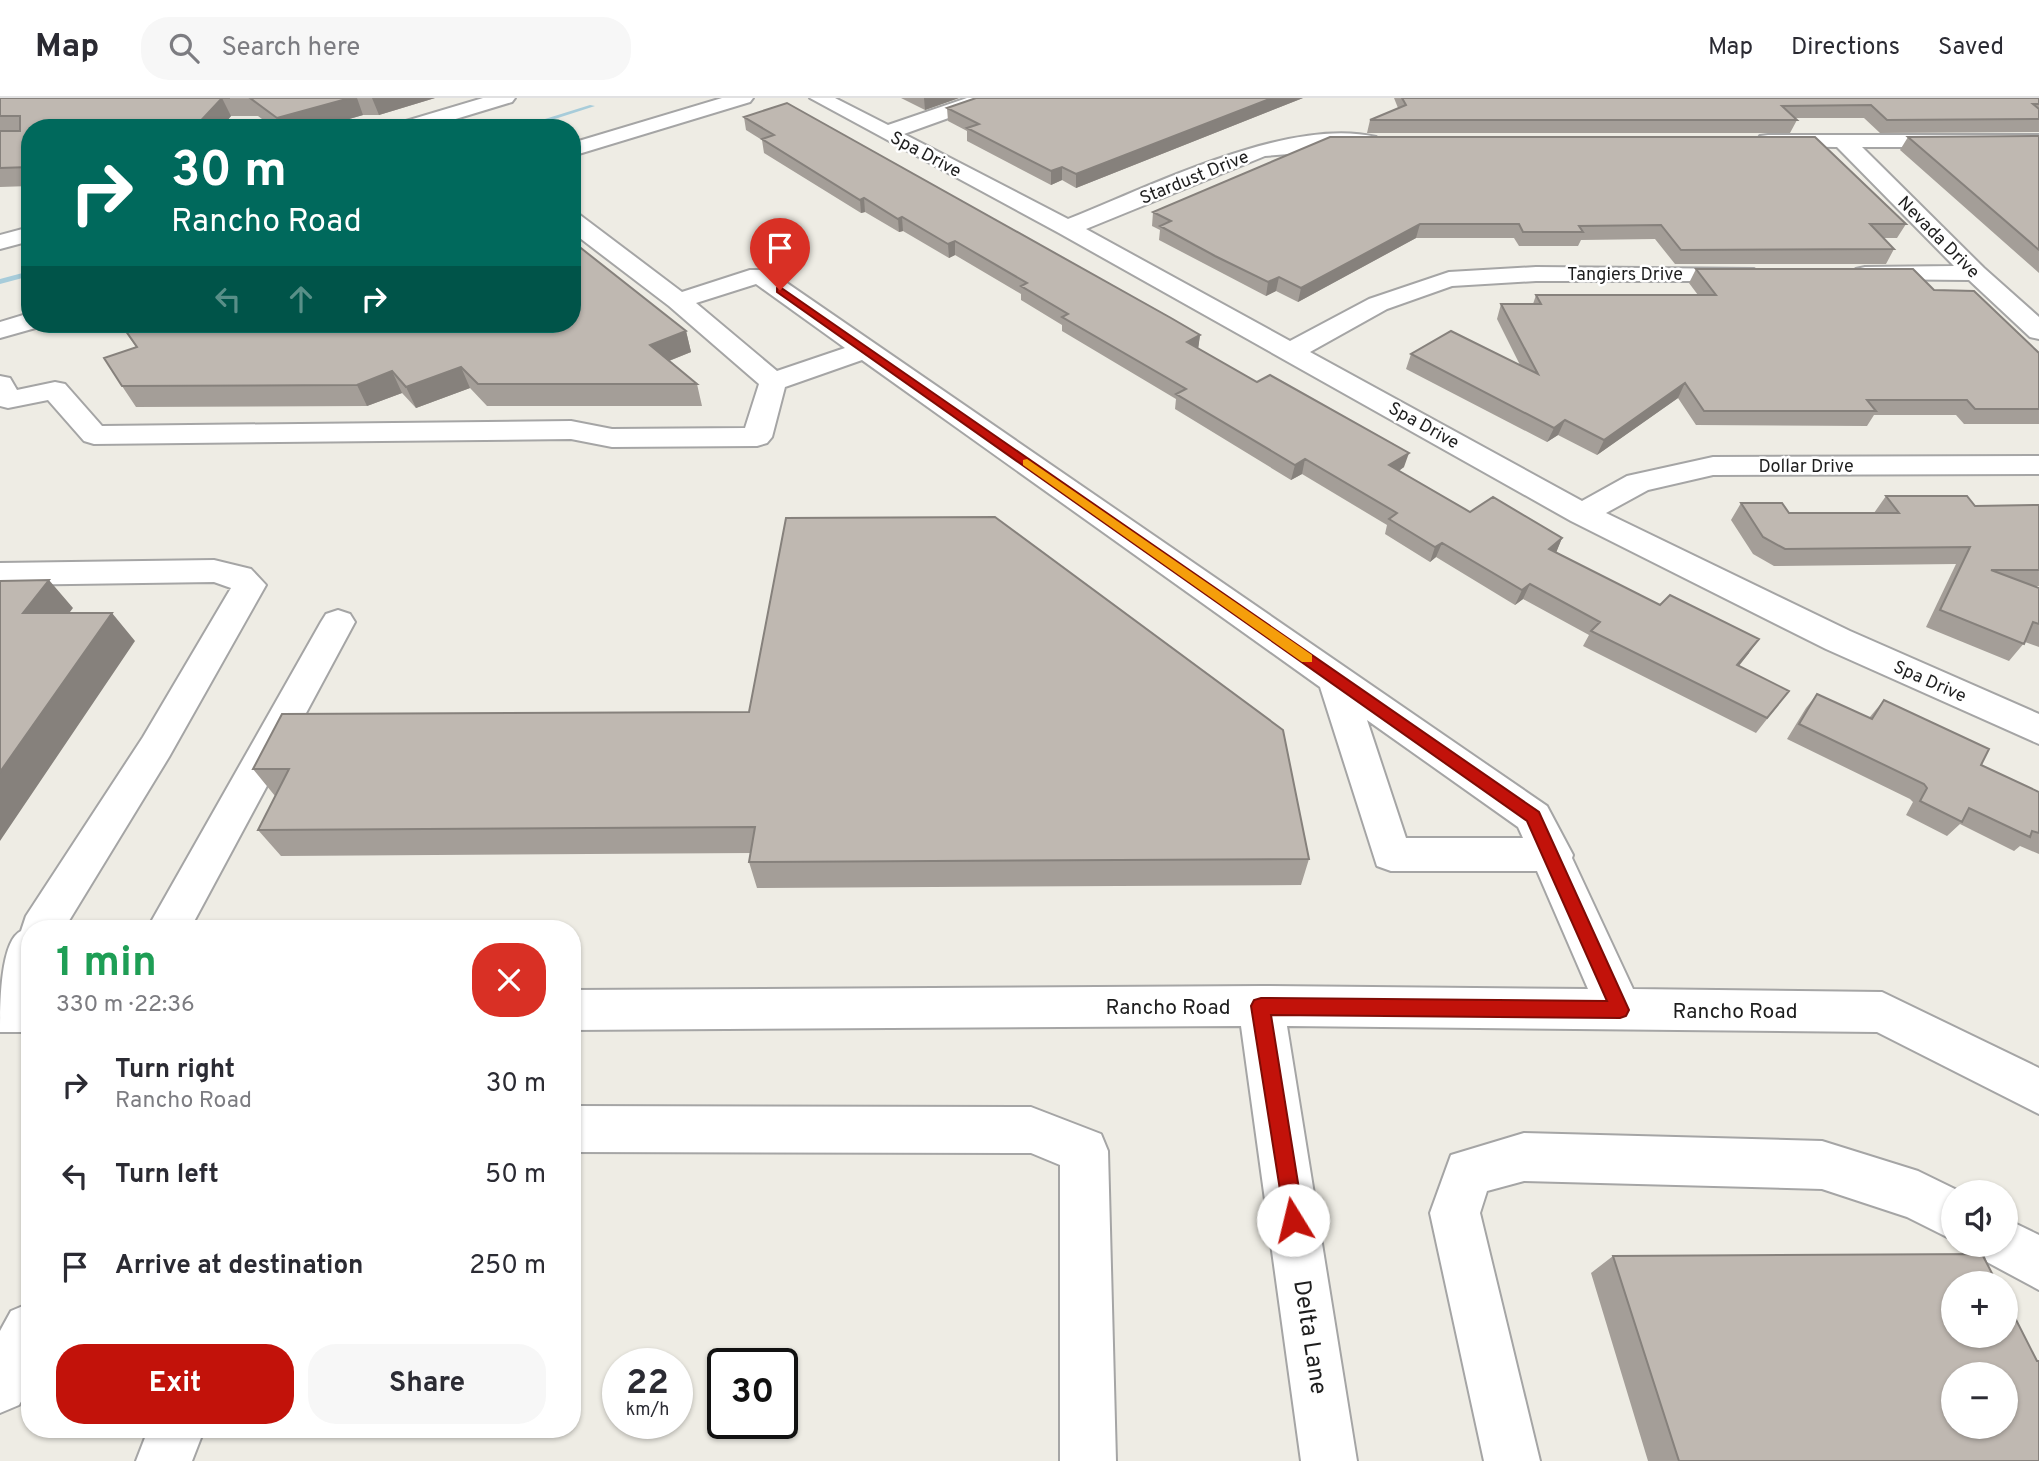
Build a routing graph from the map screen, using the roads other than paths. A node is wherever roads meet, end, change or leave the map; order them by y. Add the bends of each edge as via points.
1 (505, 98) edge
2 (743, 98) edge
3 (820, 98) edge
4 (986, 98) edge
5 (434, 119) edge
6 (886, 133) junction
7 (1842, 140) junction
8 (1745, 141) edge
9 (2039, 141) edge
10 (1383, 142) edge
11 (581, 147) edge
12 (581, 227) edge
13 (1067, 228) junction
14 (21, 236) edge
15 (0, 242) edge
16 (1769, 274) edge
17 (1838, 274) edge
18 (1975, 274) junction
19 (678, 301) junction
20 (21, 324) edge
21 (0, 330) edge
22 (2039, 331) edge
23 (866, 350) junction
24 (1291, 351) junction
25 (773, 382) junction
26 (3, 396) edge
27 (2039, 465) edge
28 (1582, 513) junction
29 (0, 574) edge
30 (338, 622) dead end
31 (1336, 679) junction
32 (2039, 730) edge
33 (1553, 855) junction
34 (47, 920) edge
35 (173, 920) edge
36 (21, 960) edge
37 (0, 993) edge
38 (1261, 1006) junction
39 (581, 1010) edge
40 (1620, 1010) junction
41 (0, 1012) edge
42 (21, 1012) edge
43 (2039, 1092) edge
44 (581, 1129) edge
45 (1941, 1208) edge
46 (2018, 1252) edge
47 (2039, 1264) edge
48 (21, 1346) edge
49 (0, 1385) edge
50 (173, 1438) edge
51 (164, 1461) edge
52 (1088, 1461) edge
53 (1329, 1461) edge
54 (1512, 1461) edge

1 - 5 street
2 - 11 street
3 - 6 street, Spa Drive
4 - 6 street
6 - 13 street, Spa Drive
7 - 8 street
7 - 9 street
7 - 18 street, Nevada Drive
10 - 13 street, Stardust Drive via 1327,142 1261,150
12 - 19 street
13 - 24 street, Spa Drive
14 - 15 street
16 - 24 street, Tangiers Drive via 1536,274 1449,279 1378,304
17 - 18 street
18 - 22 street, Nevada Drive
19 - 23 street via 759,275
19 - 25 street
20 - 21 street
23 - 25 street
23 - 31 street
24 - 28 street, Spa Drive
25 - 26 street via 757,437 612,438 571,430 94,435 55,390
27 - 28 street, Dollar Drive via 1713,466 1638,483
28 - 32 street, Spa Drive via 1838,640
29 - 34 street via 214,571 239,577 249,585 156,747
30 - 35 street
31 - 33 street via 1533,817
31 - 33 street via 1391,854
33 - 40 street
36 - 37 street
38 - 39 street, Rancho Road
38 - 40 street, Rancho Road
38 - 53 street, Delta Lane
40 - 43 street, Rancho Road via 1882,1012
41 - 42 street
44 - 52 street via 1031,1130 1084,1151
45 - 54 street via 1918,1196 1822,1165 1524,1157 1468,1172 1455,1213
46 - 47 street
48 - 49 street
50 - 51 street

